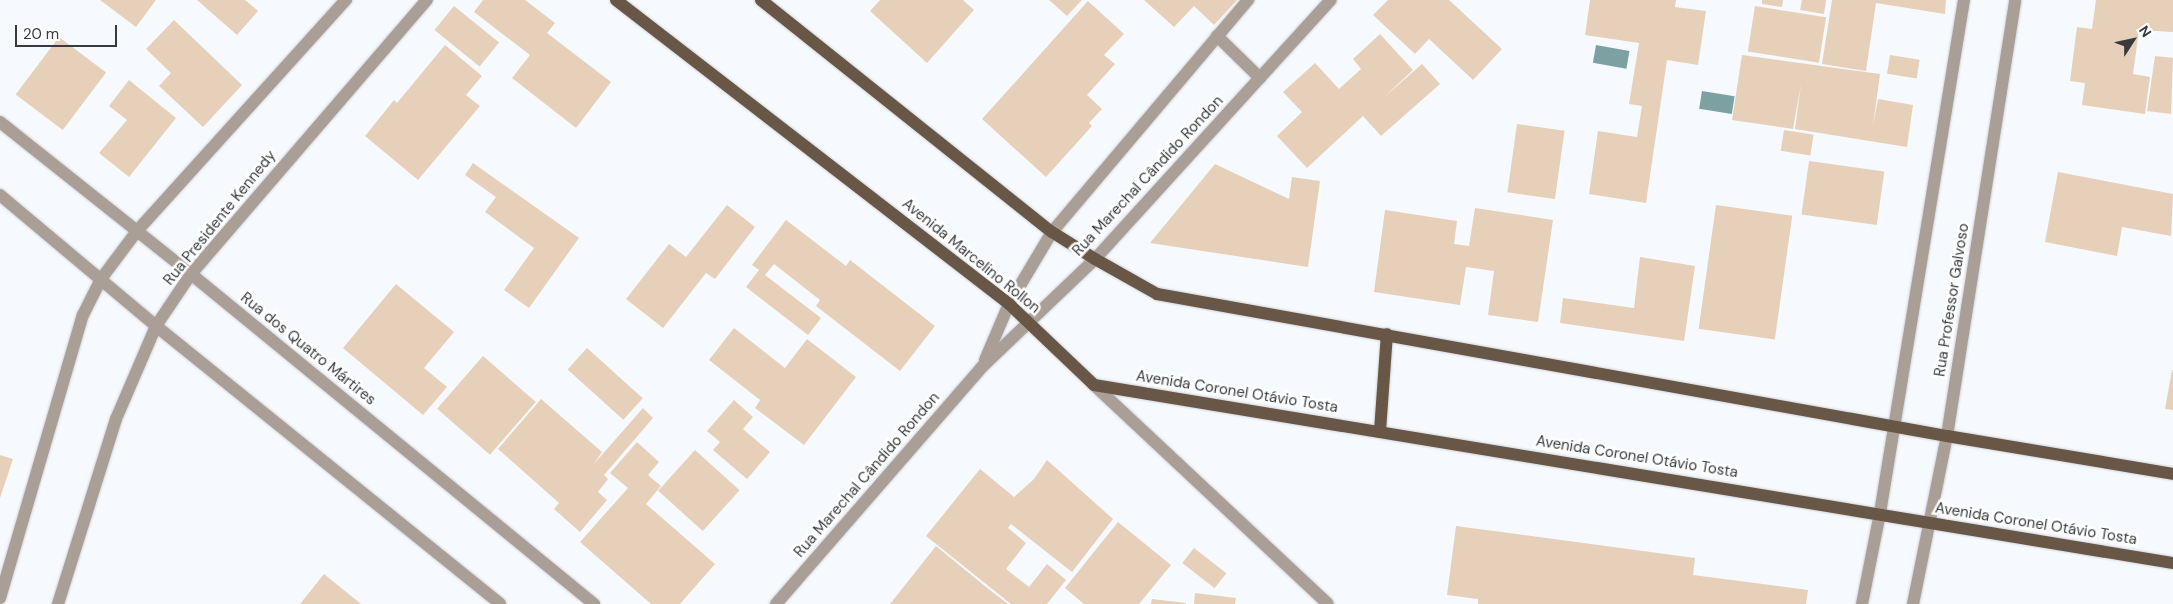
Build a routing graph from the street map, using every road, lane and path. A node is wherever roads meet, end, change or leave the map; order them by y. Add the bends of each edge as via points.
1 (346, 0) edge
2 (427, 0) edge
3 (616, 0) edge
4 (761, 0) edge
5 (1248, 0) edge
6 (1331, 0) edge
7 (1964, 0) edge
8 (2015, 0) edge
9 (1217, 36) junction
10 (1260, 78) junction
11 (0, 122) edge
12 (0, 194) edge
13 (137, 231) junction
14 (1052, 232) junction
15 (1095, 259) junction
16 (191, 274) junction
17 (101, 279) junction
18 (1010, 304) junction
19 (1029, 322) junction
20 (156, 326) junction
21 (1387, 334) junction
22 (982, 367) junction
23 (1094, 385) junction
24 (1893, 425) junction
25 (1380, 431) junction
26 (1947, 436) junction
27 (2173, 474) edge
28 (1880, 513) junction
29 (1929, 523) junction
30 (2173, 563) edge
31 (0, 598) edge
32 (58, 604) edge
33 (500, 604) edge
34 (594, 604) edge
35 (776, 604) edge
36 (1328, 604) edge
37 (1862, 604) edge
38 (1913, 604) edge

1 - 13 street
2 - 16 street, Rua Presidente Kennedy
3 - 18 main road, Avenida Marcelino Rollon
4 - 14 main road
5 - 9 street, Rua Marechal Cândido Rondon
6 - 10 street, Rua Marechal Cândido Rondon
7 - 24 street
8 - 26 street, Rua Professor Galvoso
9 - 10 street
9 - 14 street, Rua Marechal Cândido Rondon
10 - 15 street, Rua Marechal Cândido Rondon
11 - 13 street, Rua dos Quatro Mártires
12 - 17 street
13 - 16 street, Rua dos Quatro Mártires
13 - 17 street
14 - 15 main road
14 - 18 street, Rua Marechal Cândido Rondon
15 - 19 street, Rua Marechal Cândido Rondon
15 - 21 main road via 1157,294
16 - 20 street, Rua Presidente Kennedy
16 - 34 street, Rua dos Quatro Mártires
17 - 20 street
17 - 31 street via 83,316
18 - 19 main road, Avenida Marcelino Rollon
18 - 22 street, Rua Marechal Cândido Rondon
19 - 22 street, Rua Marechal Cândido Rondon
19 - 23 main road, Avenida Marcelino Rollon
20 - 32 street, Rua Presidente Kennedy via 116,419
20 - 33 street
21 - 24 main road
21 - 25 main road
22 - 35 street, Rua Marechal Cândido Rondon
23 - 25 main road, Avenida Coronel Otávio Tosta
23 - 36 street, Avenida Marcelino Rollon
24 - 26 main road
24 - 28 street
25 - 28 main road, Avenida Coronel Otávio Tosta
26 - 27 main road
26 - 29 street, Rua Professor Galvoso
28 - 29 main road, Avenida Coronel Otávio Tosta
28 - 37 street
29 - 30 main road, Avenida Coronel Otávio Tosta
29 - 38 street, Rua Professor Galvoso

